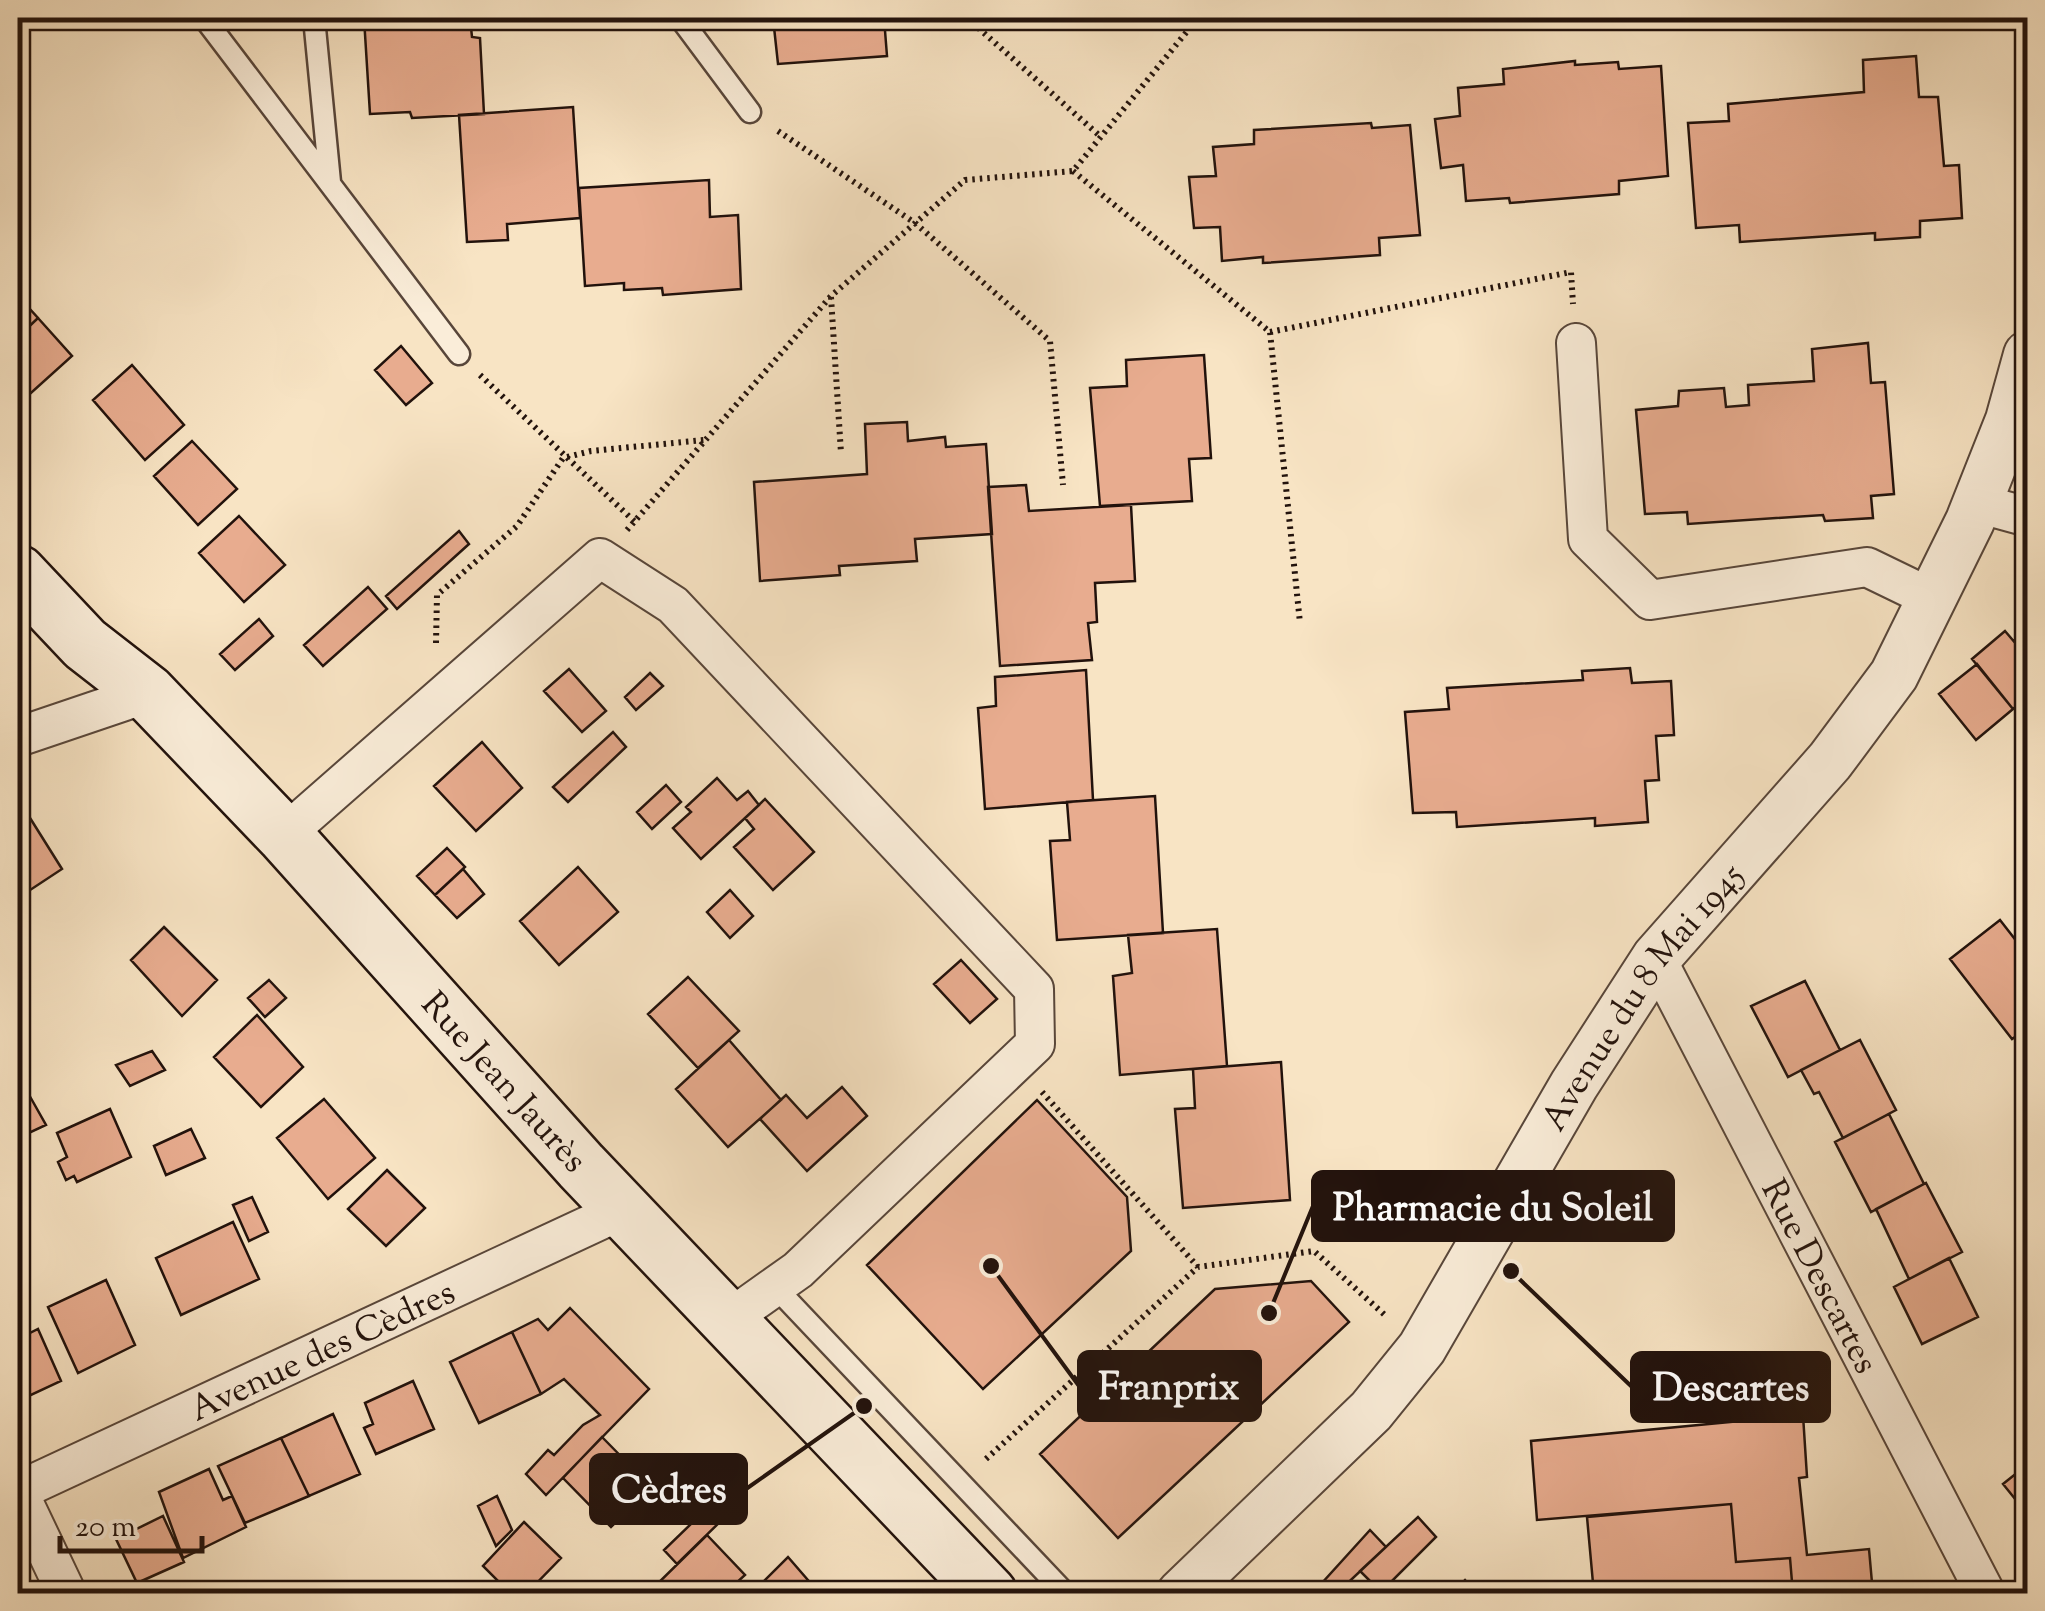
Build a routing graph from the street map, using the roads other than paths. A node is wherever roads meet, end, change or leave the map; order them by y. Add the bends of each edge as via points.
1 (204, 18) edge
2 (314, 18) edge
3 (680, 18) edge
4 (750, 112) road end
5 (330, 184) junction
6 (1576, 342) road end
7 (459, 354) road end
8 (2028, 355) edge
9 (1977, 503) junction
10 (2028, 517) edge
11 (18, 573) edge
12 (1933, 599) junction
13 (148, 693) junction
14 (18, 737) edge
15 (284, 835) junction
16 (1656, 958) junction
17 (624, 1209) junction
18 (777, 1288) junction
19 (730, 1320) junction
20 (18, 1491) edge
21 (67, 1594) edge
22 (989, 1594) edge
23 (1066, 1594) edge
24 (1181, 1594) edge
25 (1986, 1594) edge

1 - 5 lane
2 - 5 lane
3 - 4 lane
5 - 7 lane
6 - 12 street via 1588,540 1650,600 1867,567
8 - 9 street, Avenue du 8 Mai 1945
9 - 10 street
9 - 12 street, Avenue du 8 Mai 1945
11 - 13 main road, Rue Jean Jaurès via 85,644
12 - 16 street, Avenue du 8 Mai 1945 via 1894,674 1830,761
13 - 14 street
13 - 15 main road, Rue Jean Jaurès
15 - 17 main road, Rue Jean Jaurès
15 - 18 street via 600,558 673,606 1034,989 1025,1053
16 - 24 street, Avenue du 8 Mai 1945 via 1422,1348 1371,1412
16 - 25 street, Rue Descartes
17 - 19 main road, Rue Jean Jaurès
17 - 20 street, Avenue des Cèdres
18 - 19 street
18 - 23 lane
19 - 22 main road, Rue Jean Jaurès
20 - 21 street

